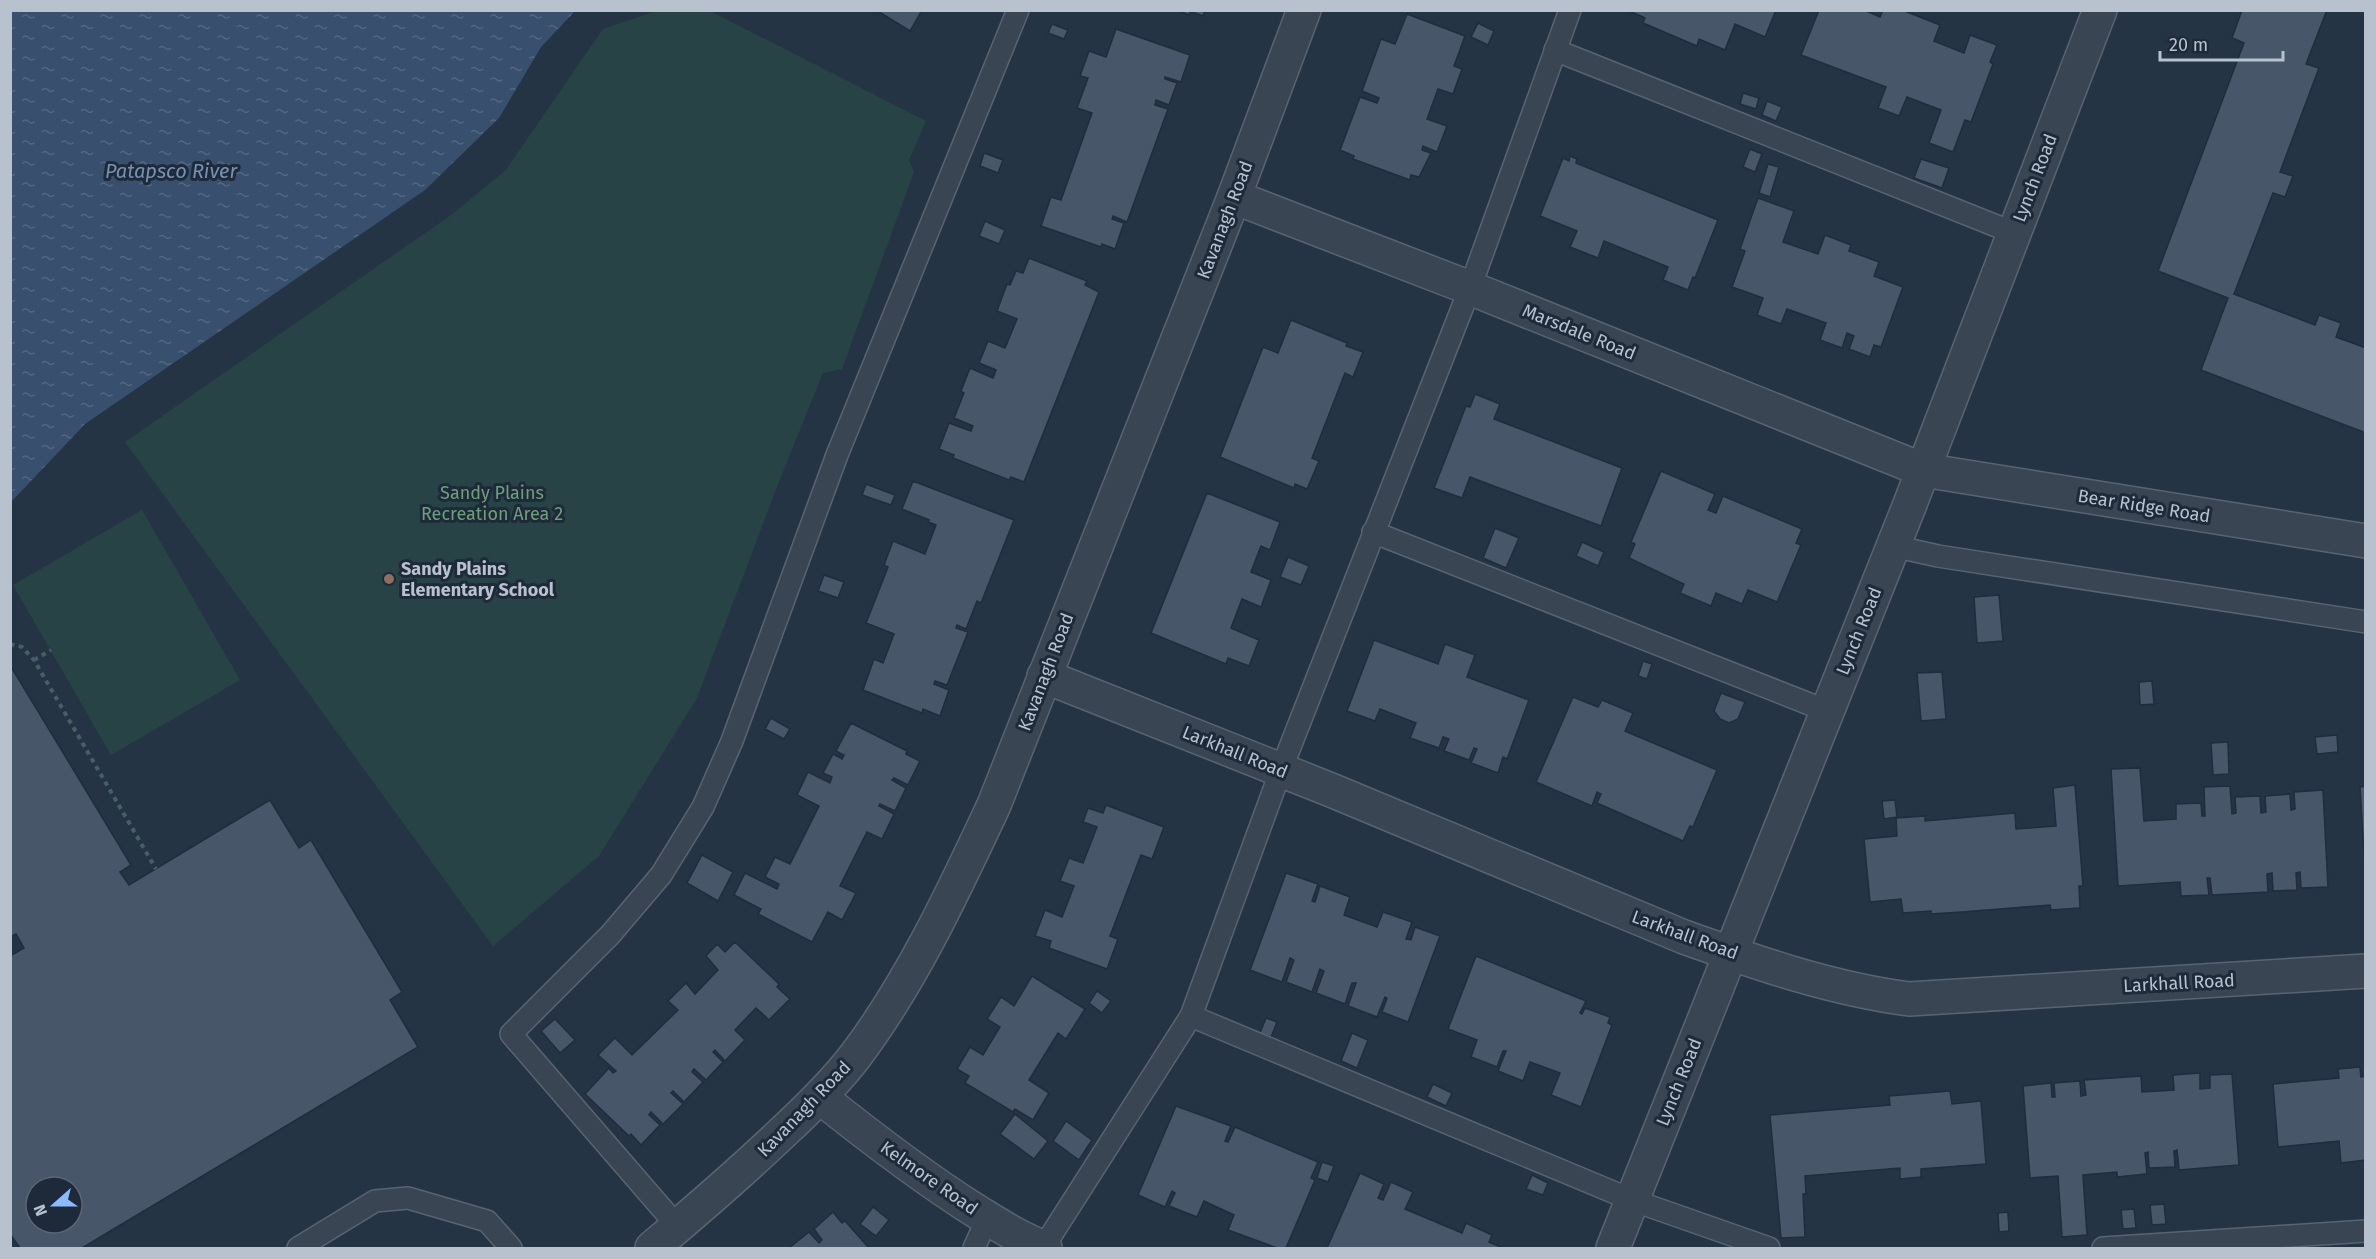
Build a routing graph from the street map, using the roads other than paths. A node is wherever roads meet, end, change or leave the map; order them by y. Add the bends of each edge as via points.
1 (1018, 10) edge
2 (1304, 10) edge
3 (1570, 10) edge
4 (2100, 10) edge
5 (1555, 50) junction
6 (1234, 197) junction
7 (2014, 233) junction
8 (1470, 288) junction
9 (1923, 470) junction
10 (1373, 532) junction
11 (2366, 541) edge
12 (1893, 546) junction
13 (2366, 622) edge
14 (1044, 676) junction
15 (1827, 711) junction
16 (1281, 771) junction
17 (1730, 953) junction
18 (2366, 971) edge
19 (1191, 1016) junction
20 (820, 1097) junction
21 (1632, 1200) junction
22 (988, 1218) junction
23 (678, 1227) junction
24 (2366, 1231) edge
25 (298, 1248) edge
26 (511, 1248) edge
27 (652, 1248) edge
28 (974, 1248) edge
29 (1044, 1248) edge
30 (1613, 1248) edge
31 (1769, 1248) edge
32 (2103, 1248) edge

1 - 23 lane via 837,455 732,741 703,807 662,875 610,935 511,1034
2 - 6 street, Kavanagh Road
3 - 5 lane
4 - 7 street, Lynch Road
5 - 7 lane
5 - 8 lane
6 - 8 street, Marsdale Road
6 - 14 street, Kavanagh Road
7 - 9 street, Lynch Road
8 - 9 street, Marsdale Road
8 - 10 lane
9 - 11 street, Bear Ridge Road
9 - 12 street, Lynch Road
10 - 15 lane
10 - 16 lane
12 - 13 lane
12 - 15 street, Lynch Road
14 - 16 street, Larkhall Road
14 - 20 street, Kavanagh Road via 994,805 955,888 902,986 856,1055
15 - 17 street, Lynch Road
16 - 17 street, Larkhall Road
16 - 19 lane
17 - 18 street, Larkhall Road via 1868,994 1909,999
17 - 21 street, Lynch Road
19 - 21 lane
19 - 29 lane
20 - 22 street, Kelmore Road
20 - 23 street, Kavanagh Road
21 - 30 street, Lynch Road
21 - 31 lane
22 - 28 lane
22 - 29 street, Kelmore Road
23 - 27 street, Kavanagh Road
24 - 32 lane
25 - 26 lane via 375,1201 408,1198 487,1221

